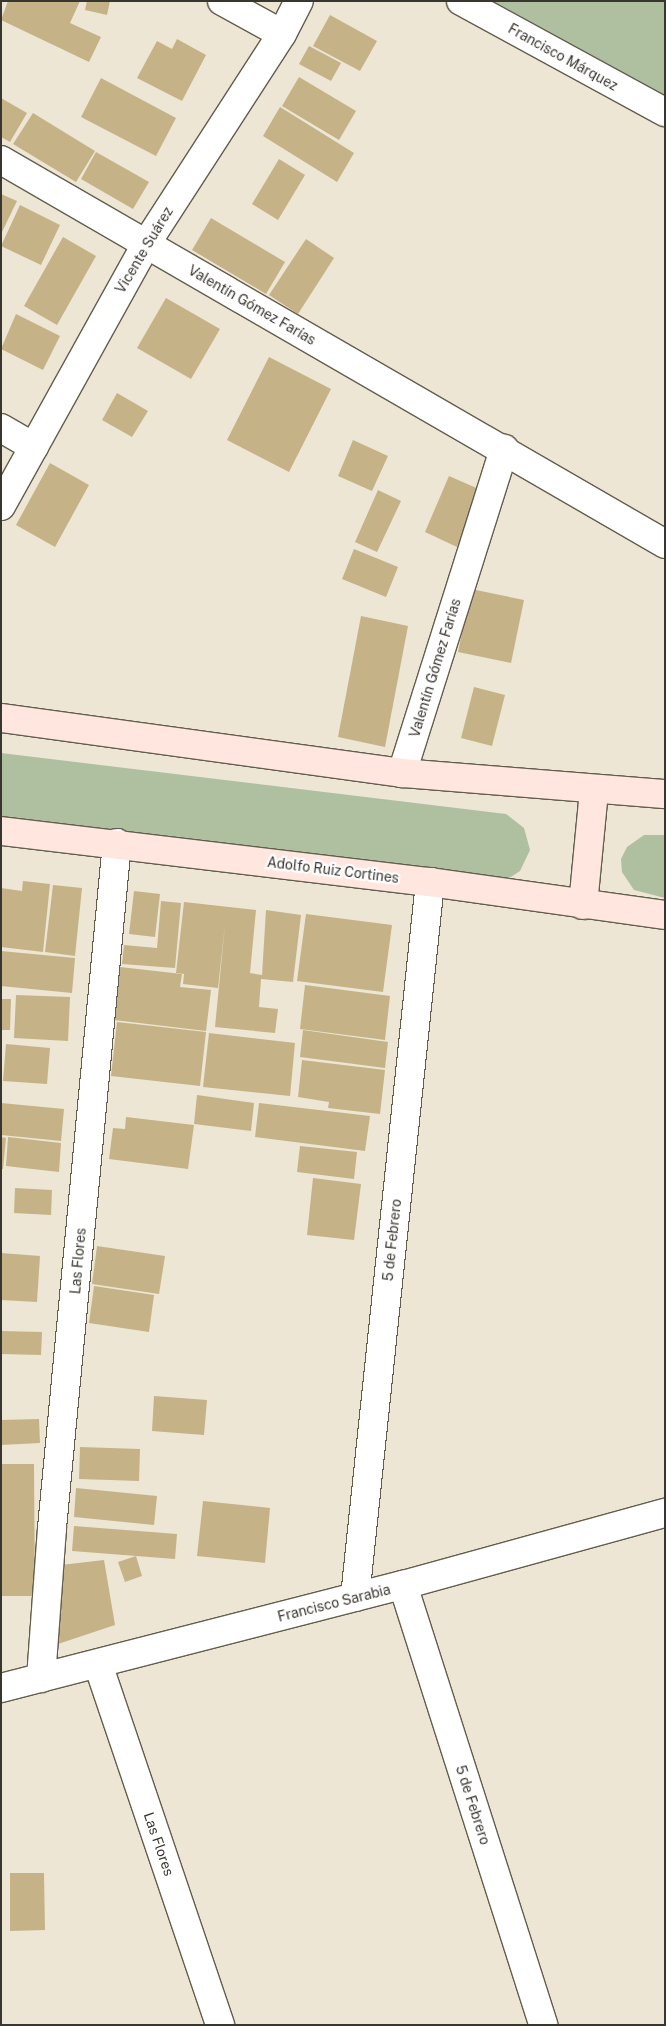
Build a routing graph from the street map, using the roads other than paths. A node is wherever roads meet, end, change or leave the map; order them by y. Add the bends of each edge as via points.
1 (222, 1) edge
2 (299, 1) edge
3 (461, 1) edge
4 (282, 34) junction
5 (665, 112) edge
6 (1, 160) edge
7 (146, 244) junction
8 (1, 428) edge
9 (34, 447) junction
10 (504, 450) junction
11 (1, 506) edge
12 (665, 544) edge
13 (1, 718) edge
14 (402, 773) junction
15 (594, 790) junction
16 (665, 794) edge
17 (1, 831) edge
18 (117, 843) junction
19 (430, 882) junction
20 (583, 905) junction
21 (665, 914) edge
22 (665, 1514) edge
23 (403, 1585) junction
24 (355, 1597) junction
25 (98, 1664) junction
26 (42, 1678) junction
27 (1, 1688) edge
28 (220, 2025) edge
29 (543, 2025) edge

1 - 4 street
2 - 4 street, Vicente Suárez
3 - 5 street, Francisco Márquez
4 - 7 street, Vicente Suárez
6 - 7 street, Valentín Gómez Farías
7 - 9 street, Vicente Suárez
7 - 10 street, Valentín Gómez Farías
8 - 9 street
9 - 11 street, Vicente Suárez
10 - 12 street, Valentín Gómez Farías
10 - 14 street, Valentín Gómez Farías
13 - 14 main road
14 - 15 main road
15 - 16 main road
15 - 20 main road
17 - 18 main road, Adolfo Ruiz Cortines
18 - 19 main road, Adolfo Ruiz Cortines
18 - 26 street, Las Flores via 53,1518
19 - 20 main road, Adolfo Ruiz Cortines
19 - 24 street, 5 de Febrero
20 - 21 main road, Adolfo Ruiz Cortines
22 - 23 street, Francisco Sarabia
23 - 24 street, Francisco Sarabia
23 - 29 street, 5 de Febrero
24 - 25 street, Francisco Sarabia
25 - 26 street, Francisco Sarabia
25 - 28 street, Las Flores
26 - 27 street, Francisco Sarabia

